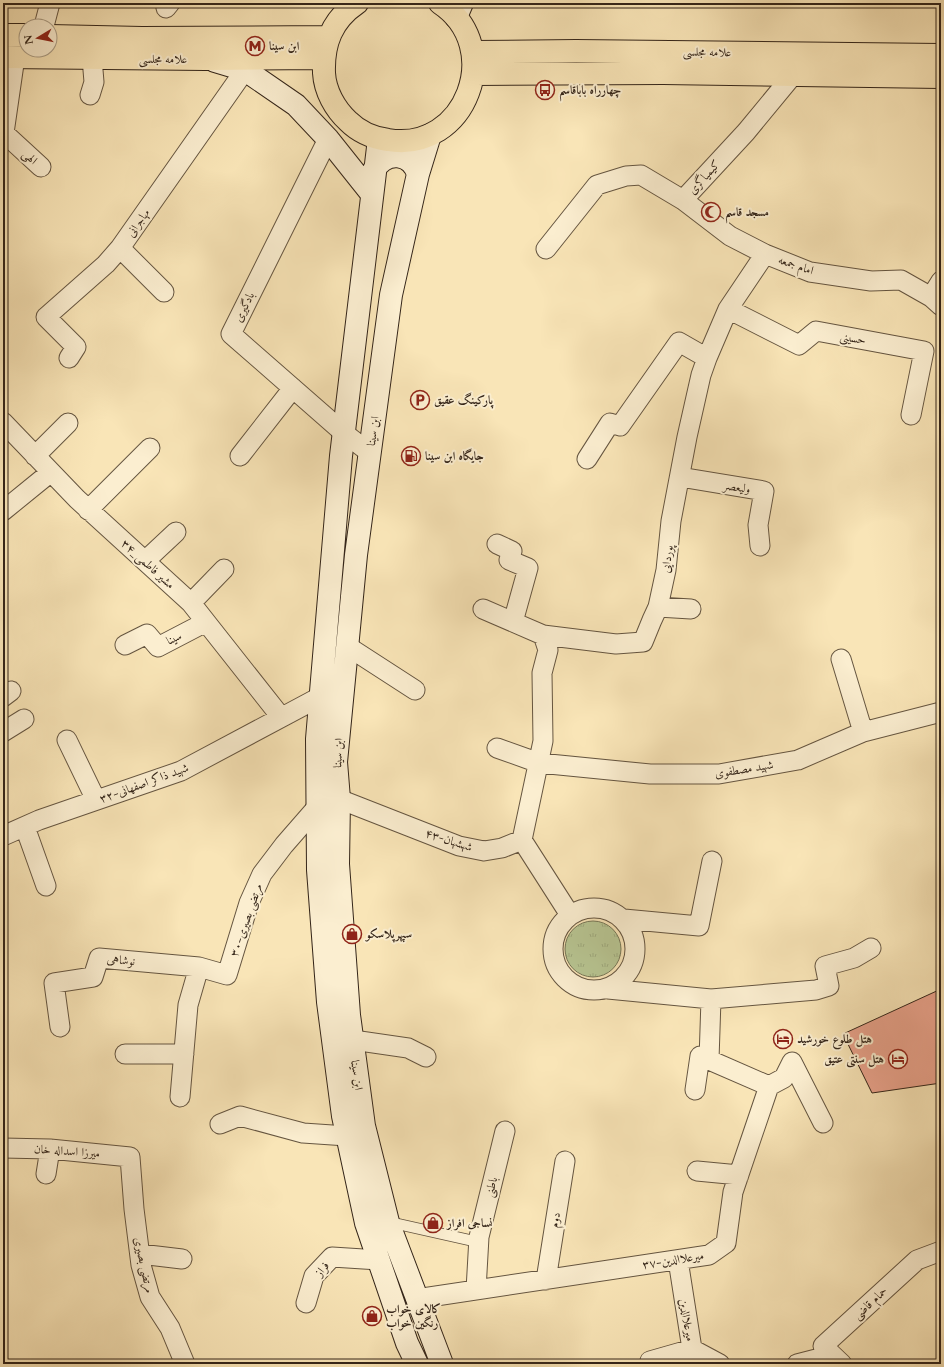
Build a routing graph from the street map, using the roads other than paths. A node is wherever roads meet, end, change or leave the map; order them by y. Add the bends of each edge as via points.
1 (50, 3) edge
2 (357, 3) edge
3 (453, 8) edge
4 (46, 18) edge
5 (3, 35) edge
6 (18, 35) edge
7 (58, 36) edge
8 (326, 47) junction
9 (473, 52) junction
10 (941, 55) edge
11 (9, 57) edge
12 (92, 58) junction
13 (206, 59) junction
14 (245, 70) junction
15 (474, 74) junction
16 (793, 75) junction
17 (941, 77) edge
18 (90, 95) dead end
19 (430, 135) junction
20 (328, 139) junction
21 (379, 139) junction
22 (40, 167) dead end
23 (374, 170) junction
24 (418, 174) junction
25 (371, 193) junction
26 (683, 200) junction
27 (120, 248) junction
28 (546, 249) dead end
29 (765, 254) junction
30 (941, 281) edge
31 (164, 292) dead end
32 (936, 302) edge
33 (728, 309) junction
34 (69, 358) dead end
35 (704, 367) junction
36 (293, 388) junction
37 (911, 416) dead end
38 (3, 422) edge
39 (68, 422) dead end
40 (344, 433) junction
41 (150, 448) dead end
42 (370, 454) junction
43 (35, 456) junction
44 (240, 456) dead end
45 (587, 459) dead end
46 (51, 472) junction
47 (680, 477) junction
48 (88, 510) junction
49 (3, 511) edge
50 (176, 532) dead end
51 (497, 544) dead end
52 (760, 546) dead end
53 (145, 561) junction
54 (224, 569) dead end
55 (191, 603) junction
56 (658, 608) junction
57 (483, 609) dead end
58 (692, 609) dead end
59 (206, 622) junction
60 (513, 622) junction
61 (543, 635) junction
62 (125, 645) dead end
63 (347, 646) junction
64 (841, 660) dead end
65 (344, 686) junction
66 (415, 690) dead end
67 (321, 696) junction
68 (941, 712) edge
69 (281, 717) junction
70 (24, 719) dead end
71 (4, 729) edge
72 (863, 732) junction
73 (67, 740) dead end
74 (497, 748) dead end
75 (539, 763) junction
76 (96, 800) junction
77 (339, 800) junction
78 (318, 806) junction
79 (25, 827) junction
80 (3, 836) edge
81 (522, 840) junction
82 (712, 861) dead end
83 (46, 886) dead end
84 (570, 915) junction
85 (624, 919) junction
86 (871, 948) dead end
87 (199, 967) junction
88 (608, 989) junction
89 (711, 999) junction
90 (60, 1027) dead end
91 (353, 1040) junction
92 (125, 1054) dead end
93 (184, 1054) junction
94 (426, 1056) dead end
95 (709, 1060) junction
96 (770, 1086) junction
97 (695, 1090) dead end
98 (180, 1097) dead end
99 (824, 1123) dead end
100 (220, 1124) dead end
101 (505, 1132) dead end
102 (347, 1136) junction
103 (3, 1148) edge
104 (50, 1149) junction
105 (130, 1157) joint
106 (565, 1161) dead end
107 (697, 1171) dead end
108 (46, 1174) dead end
109 (739, 1175) junction
110 (388, 1222) junction
111 (478, 1242) junction
112 (941, 1251) edge
113 (140, 1254) junction
114 (182, 1260) dead end
115 (379, 1260) junction
116 (678, 1260) junction
117 (546, 1280) junction
118 (476, 1290) junction
119 (416, 1299) junction
120 (306, 1303) dead end
121 (692, 1349) junction
122 (837, 1359) edge
123 (185, 1364) edge
124 (417, 1364) edge
125 (442, 1364) edge
126 (650, 1364) edge
127 (720, 1364) edge
128 (797, 1364) edge

1 - 4 street
2 - 8 main road via 338,21
3 - 9 main road
5 - 6 main road
7 - 8 main road, علامه مجلسی
8 - 13 main road, علامه مجلسی
8 - 21 main road via 324,78 330,97 352,125
9 - 10 main road, علامه مجلسی
9 - 15 main road
11 - 12 main road, علامه مجلسی
11 - 22 street, الهی via 4,133
12 - 13 main road, علامه مجلسی
12 - 18 street via 94,82
13 - 14 main road
14 - 20 main road via 296,104
14 - 27 street, مهاجرانی
15 - 16 main road, علامه مجلسی
15 - 19 main road via 469,93 459,111 445,126
16 - 17 main road, علامه مجلسی
16 - 26 street, کیمیاگری via 746,132
19 - 21 main road via 396,142
19 - 24 main road, ابن سینا
20 - 25 main road
20 - 36 street, بادگیری via 231,334
21 - 23 main road, ابن سینا
23 - 24 main road via 388,157 398,156 411,162
23 - 25 main road, ابن سینا
24 - 42 main road, ابن سینا via 392,284
25 - 40 main road, ابن سینا
26 - 28 street, کیمیاگری via 641,175 626,176 597,185
26 - 29 street, امام جمعه via 730,236
27 - 31 street
27 - 34 street, مهاجرانی via 106,264 46,317 76,347
29 - 32 street, امام جمعه via 810,272 871,281 901,280
29 - 33 street, پوردایی
30 - 32 street
33 - 35 street, پوردایی
33 - 37 street, حسینی via 798,345 816,331 924,351
35 - 45 street via 679,342 620,426 610,423
35 - 47 street, پوردایی
36 - 40 street, بادگیری
36 - 44 street
38 - 43 street, ۳۴_مشیر فاطمی
39 - 43 street
40 - 42 street, بادگیری
40 - 67 main road, ابن سینا
41 - 48 street
42 - 63 main road, ابن سینا
43 - 46 street, ۳۴_مشیر فاطمی
46 - 48 street, ۳۴_مشیر فاطمی
46 - 49 street
47 - 52 street, ولیعصر via 764,491 758,525
47 - 56 street, پوردایی
48 - 53 street, ۳۴_مشیر فاطمی
50 - 53 street
51 - 60 street via 512,551 509,560 528,568
53 - 55 street, ۳۴_مشیر فاطمی
54 - 55 street
55 - 59 street, ۳۴_مشیر فاطمی
56 - 58 street
56 - 61 street, پوردایی via 644,642 616,644
57 - 60 street
59 - 62 street, سینا via 158,646 147,634
59 - 69 street, ۳۴_مشیر فاطمی
60 - 61 street
61 - 75 street via 548,650 542,673 543,741
63 - 65 main road, ابن سینا
63 - 66 street
64 - 72 street
65 - 67 street, ۳۲-شهید ذاکر اصفهانی
65 - 77 main road, ابن سینا via 336,762
67 - 69 street, ۳۲-شهید ذاکر اصفهانی
67 - 78 main road, ابن سینا via 317,739
68 - 72 street, شهید مصطفوی
69 - 76 street, ۳۲-شهید ذاکر اصفهانی via 180,771
70 - 71 street
72 - 75 street, شهید مصطفوی via 798,760 720,774 650,774
73 - 76 street
74 - 75 street, شهید مصطفوی
75 - 81 street
76 - 79 street, ۳۲-شهید ذاکر اصفهانی
77 - 78 street
77 - 81 street, ۴۳-شهشهان via 459,846 484,851 502,848
77 - 91 main road, ابن سینا via 338,864
78 - 87 street, ۳۰-مرتضی بصیری via 262,874 249,903 227,975
78 - 102 main road, ابن سینا via 318,870 328,1002
79 - 80 street, ۳۲-شهید ذاکر اصفهانی
79 - 83 street
81 - 84 street
82 - 85 street via 699,926
84 - 85 street via 598,907
84 - 88 street via 561,924 555,936 555,962 570,983 582,989
85 - 88 street via 632,930 636,944 635,959 629,972
86 - 89 street via 854,958 832,957 825,966 830,986 816,990
87 - 90 street, نوشاهی via 99,958 93,977 54,983
87 - 93 street via 188,1005
88 - 89 street
89 - 95 street
91 - 94 street via 408,1048
91 - 110 main road, ابن سینا via 364,1126
92 - 93 street
93 - 98 street
95 - 96 street
95 - 97 street via 700,1056
96 - 99 street via 784,1078 792,1062
96 - 109 street, ۳۷-میرعلاالدین
100 - 102 street via 240,1116 303,1133
101 - 111 street, باطنی
102 - 115 main road, ابن سینا via 366,1223
103 - 104 street, میرزا اسداله خان
104 - 105 street, میرزا اسداله خان
104 - 108 street
105 - 113 street, مرتضی بصیری
106 - 117 street, دوم
107 - 109 street
109 - 116 street, ۳۷-میرعلاالدین via 733,1192 726,1244 709,1255
110 - 111 lane
110 - 119 main road, ابن سینا
111 - 118 street, باطنی
112 - 122 street, حمام قاضی via 917,1260 824,1346
113 - 114 street
113 - 123 street, مرتضی بصیری via 150,1297 170,1328
115 - 120 street, فراز via 332,1257 314,1276
115 - 124 main road, ابن سینا via 407,1343
116 - 117 street, ۳۷-میرعلاالدین
116 - 121 street, میرعلاالدین
117 - 118 street, ۳۷-میرعلاالدین
118 - 119 street, ۳۷-میرعلاالدین
119 - 125 main road, ابن سینا
121 - 126 street via 650,1361
121 - 127 street, میرعلاالدین
122 - 128 street

